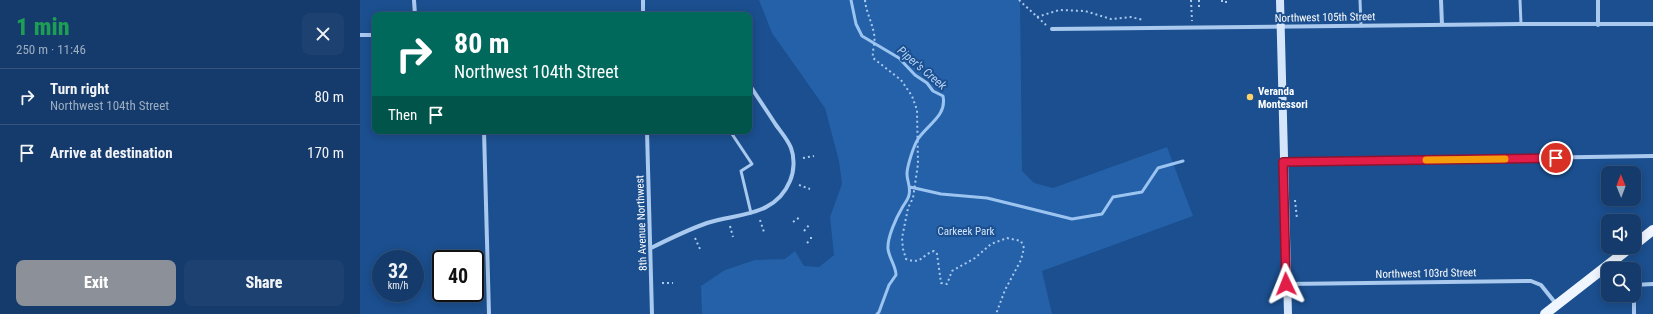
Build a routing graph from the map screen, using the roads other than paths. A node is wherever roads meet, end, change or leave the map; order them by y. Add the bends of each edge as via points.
1 (414, 0) edge
2 (643, 0) edge
3 (1280, 0) edge
4 (1360, 0) edge
5 (1441, 0) edge
6 (1520, 0) edge
7 (1598, 0) edge
8 (415, 12) edge
9 (643, 12) edge
10 (1521, 24) junction
11 (1653, 24) edge
12 (1442, 25) junction
13 (1598, 25) junction
14 (1361, 26) junction
15 (1281, 27) junction
16 (1052, 30) road end
17 (372, 35) edge
18 (360, 36) edge
19 (752, 92) edge
20 (484, 134) edge
21 (647, 134) edge
22 (732, 134) edge
23 (1653, 156) edge
24 (1283, 162) junction
25 (751, 213) junction
26 (1653, 230) edge
27 (1641, 239) edge
28 (651, 248) junction
29 (1622, 254) edge
30 (1614, 260) joint
31 (1286, 284) junction
32 (1653, 284) edge
33 (1641, 285) edge
34 (1634, 302) edge
35 (1557, 304) junction
36 (489, 314) edge
37 (652, 314) edge
38 (1288, 314) edge
39 (1545, 314) edge
40 (1634, 314) edge

1 - 8 street
2 - 9 street
3 - 15 street
4 - 14 lane
5 - 12 street
6 - 10 lane
7 - 13 street
10 - 12 street, Northwest 105th Street
10 - 13 street, Northwest 105th Street
11 - 13 street, Northwest 105th Street
12 - 14 street, Northwest 105th Street
14 - 15 street, Northwest 105th Street
15 - 16 street, Northwest 105th Street
15 - 24 street
17 - 18 street
19 - 25 street via 789,144 793,164 791,178 781,197 771,205
20 - 36 street
21 - 28 street, 8th Avenue Northwest
22 - 25 lane via 752,164 741,170
23 - 24 street
24 - 31 street
25 - 28 street via 697,226
26 - 27 main road
28 - 37 street, 8th Avenue Northwest
29 - 30 main road
30 - 35 main road
31 - 35 street, Northwest 103rd Street via 1531,281 1541,285
31 - 38 street
32 - 33 street
34 - 40 street
35 - 39 main road

